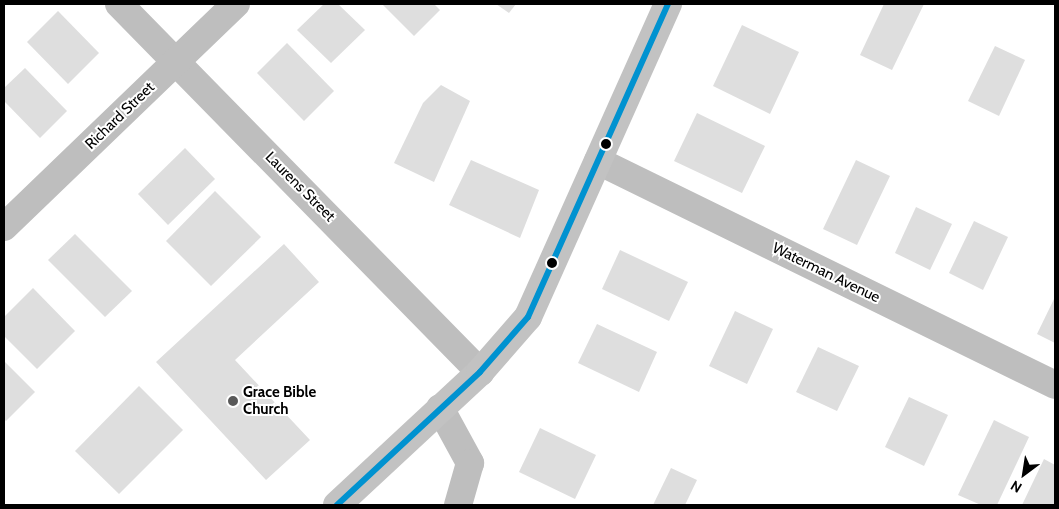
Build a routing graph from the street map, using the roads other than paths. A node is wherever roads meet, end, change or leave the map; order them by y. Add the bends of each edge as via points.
1 (119, 4) edge
2 (236, 4) edge
3 (668, 4) edge
4 (176, 62) junction
5 (598, 161) junction
6 (4, 227) edge
7 (480, 372) junction
8 (1055, 385) edge
9 (440, 408) junction
10 (336, 505) edge
11 (458, 505) edge

1 - 4 street, Laurens Street
2 - 4 street, Richard Street
3 - 5 main road
4 - 6 street, Richard Street
4 - 7 street, Laurens Street
5 - 7 main road via 528,317
5 - 8 street, Waterman Avenue
7 - 9 main road
9 - 10 main road
9 - 11 street via 470,462

